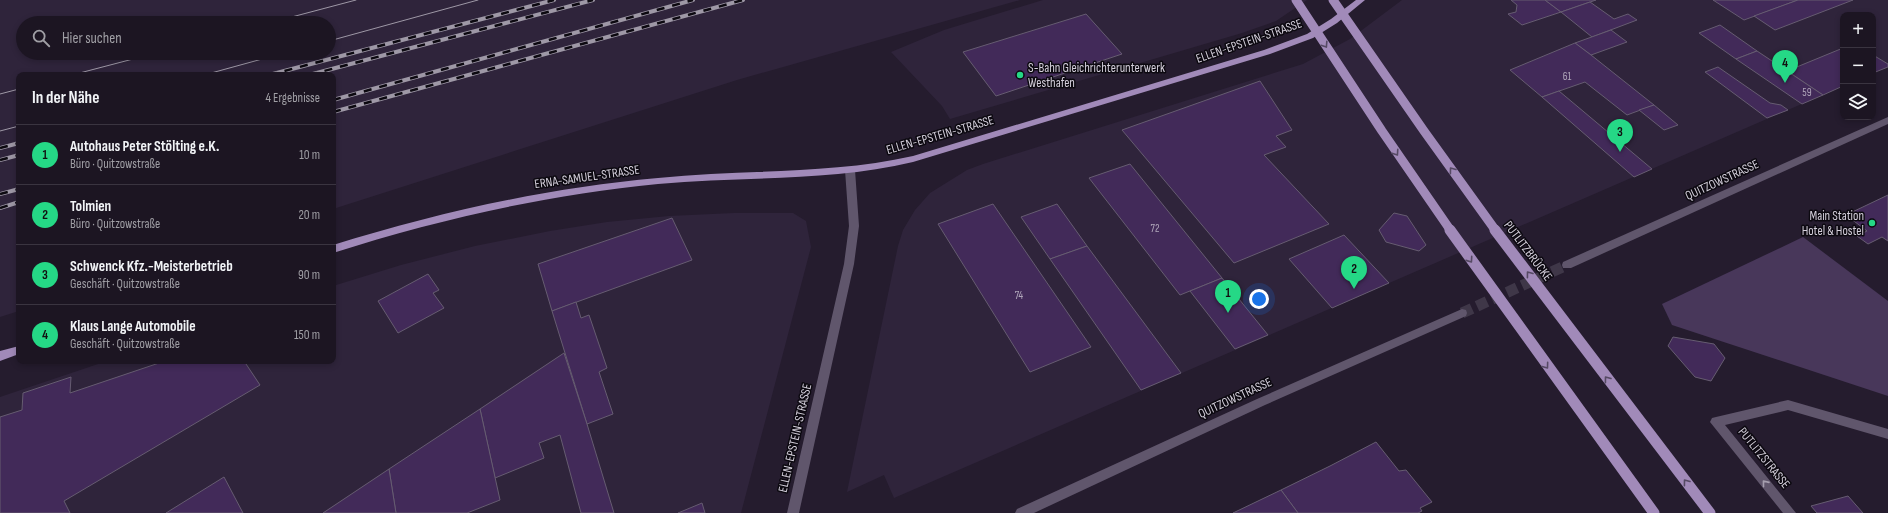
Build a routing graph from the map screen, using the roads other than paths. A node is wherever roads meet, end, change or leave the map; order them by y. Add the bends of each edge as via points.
1 (1296, 0) edge
2 (1333, 0) edge
3 (1361, 0) edge
4 (1888, 120) edge
5 (850, 170) junction
6 (336, 248) edge
7 (1567, 265) tunnel mouth
8 (1462, 312) tunnel mouth
9 (16, 351) edge
10 (0, 356) edge
11 (1888, 434) edge
12 (793, 513) edge
13 (1021, 513) edge
14 (1654, 513) edge
15 (1710, 513) edge
16 (1790, 513) edge

1 -> 14 main road, bridge via 1384,136 1451,233
15 -> 2 main road, PUTLITZBRÜCKE, bridge via 1445,161
3 - 5 main road, ELLEN-EPSTEIN-STRASSE via 1310,36 1267,52 913,159
4 - 7 street, QUITZOWSTRASSE
5 - 6 main road, ERNA-SAMUEL-STRASSE via 631,184 567,192 465,212
5 - 12 street, ELLEN-EPSTEIN-STRASSE via 854,226 849,264
8 - 13 street, QUITZOWSTRASSE
9 - 10 main road
16 -> 11 street, PUTLITZSTRASSE via 1716,422 1788,405

